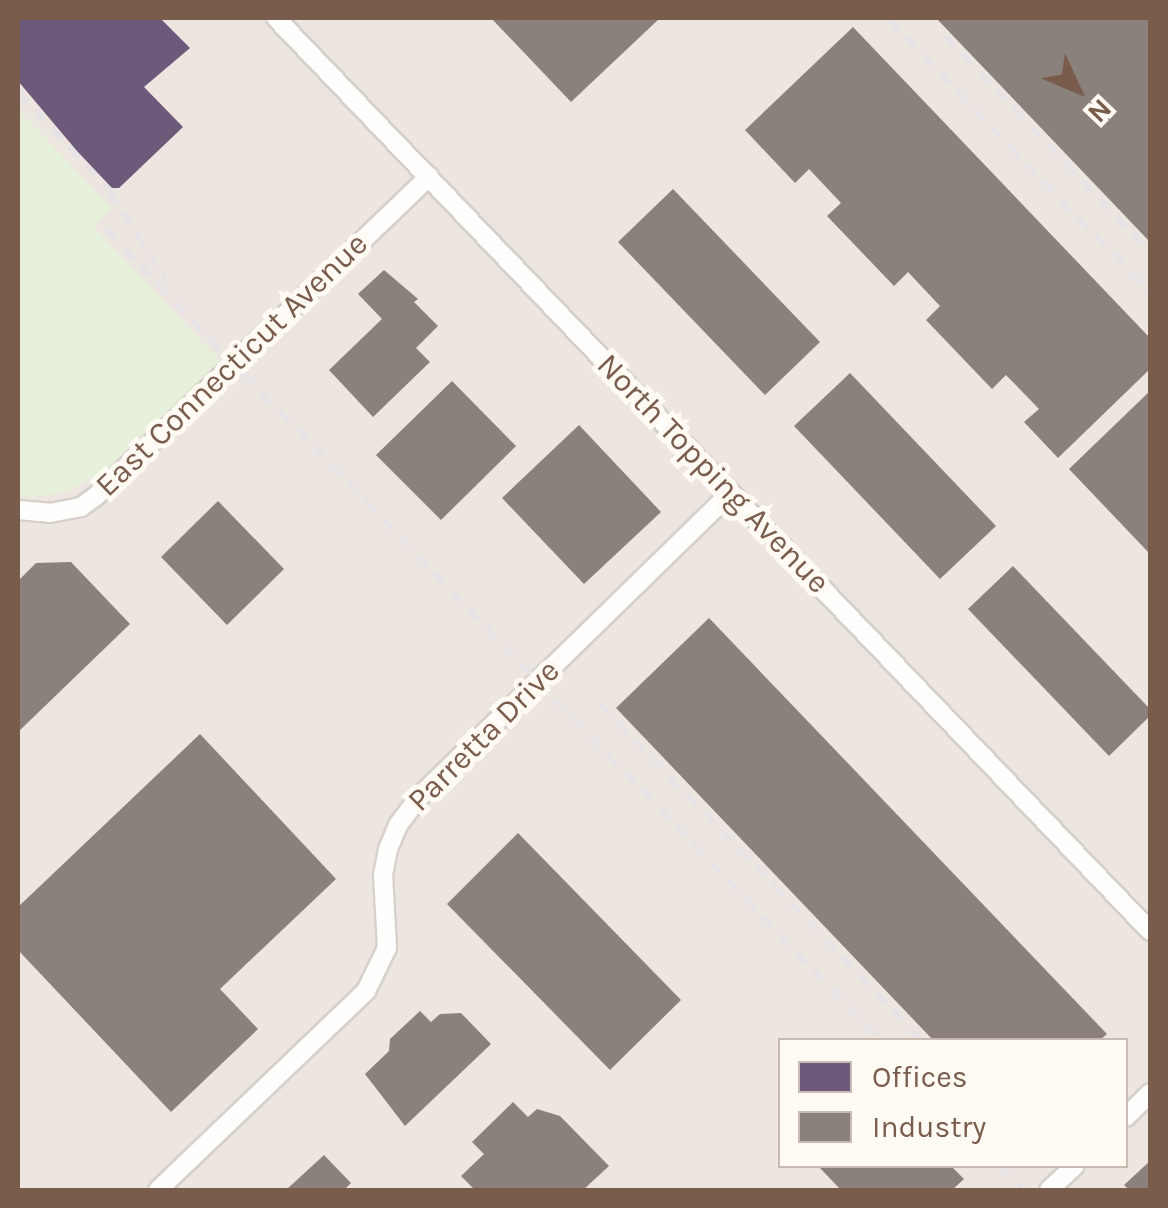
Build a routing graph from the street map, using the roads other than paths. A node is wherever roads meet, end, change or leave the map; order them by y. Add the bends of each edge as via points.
1 (276, 18) edge
2 (429, 177) junction
3 (731, 493) junction
4 (18, 510) edge
5 (1150, 931) edge
6 (1150, 1093) edge
7 (1128, 1115) edge
8 (1073, 1168) edge
9 (158, 1190) edge
10 (1048, 1190) edge

1 - 2 street, North Topping Avenue
2 - 3 street, North Topping Avenue
2 - 4 street, East Connecticut Avenue via 95,497 50,513
3 - 5 street, North Topping Avenue
3 - 9 street, Parretta Drive via 419,797 388,850 387,948 366,991
6 - 7 street
8 - 10 street

